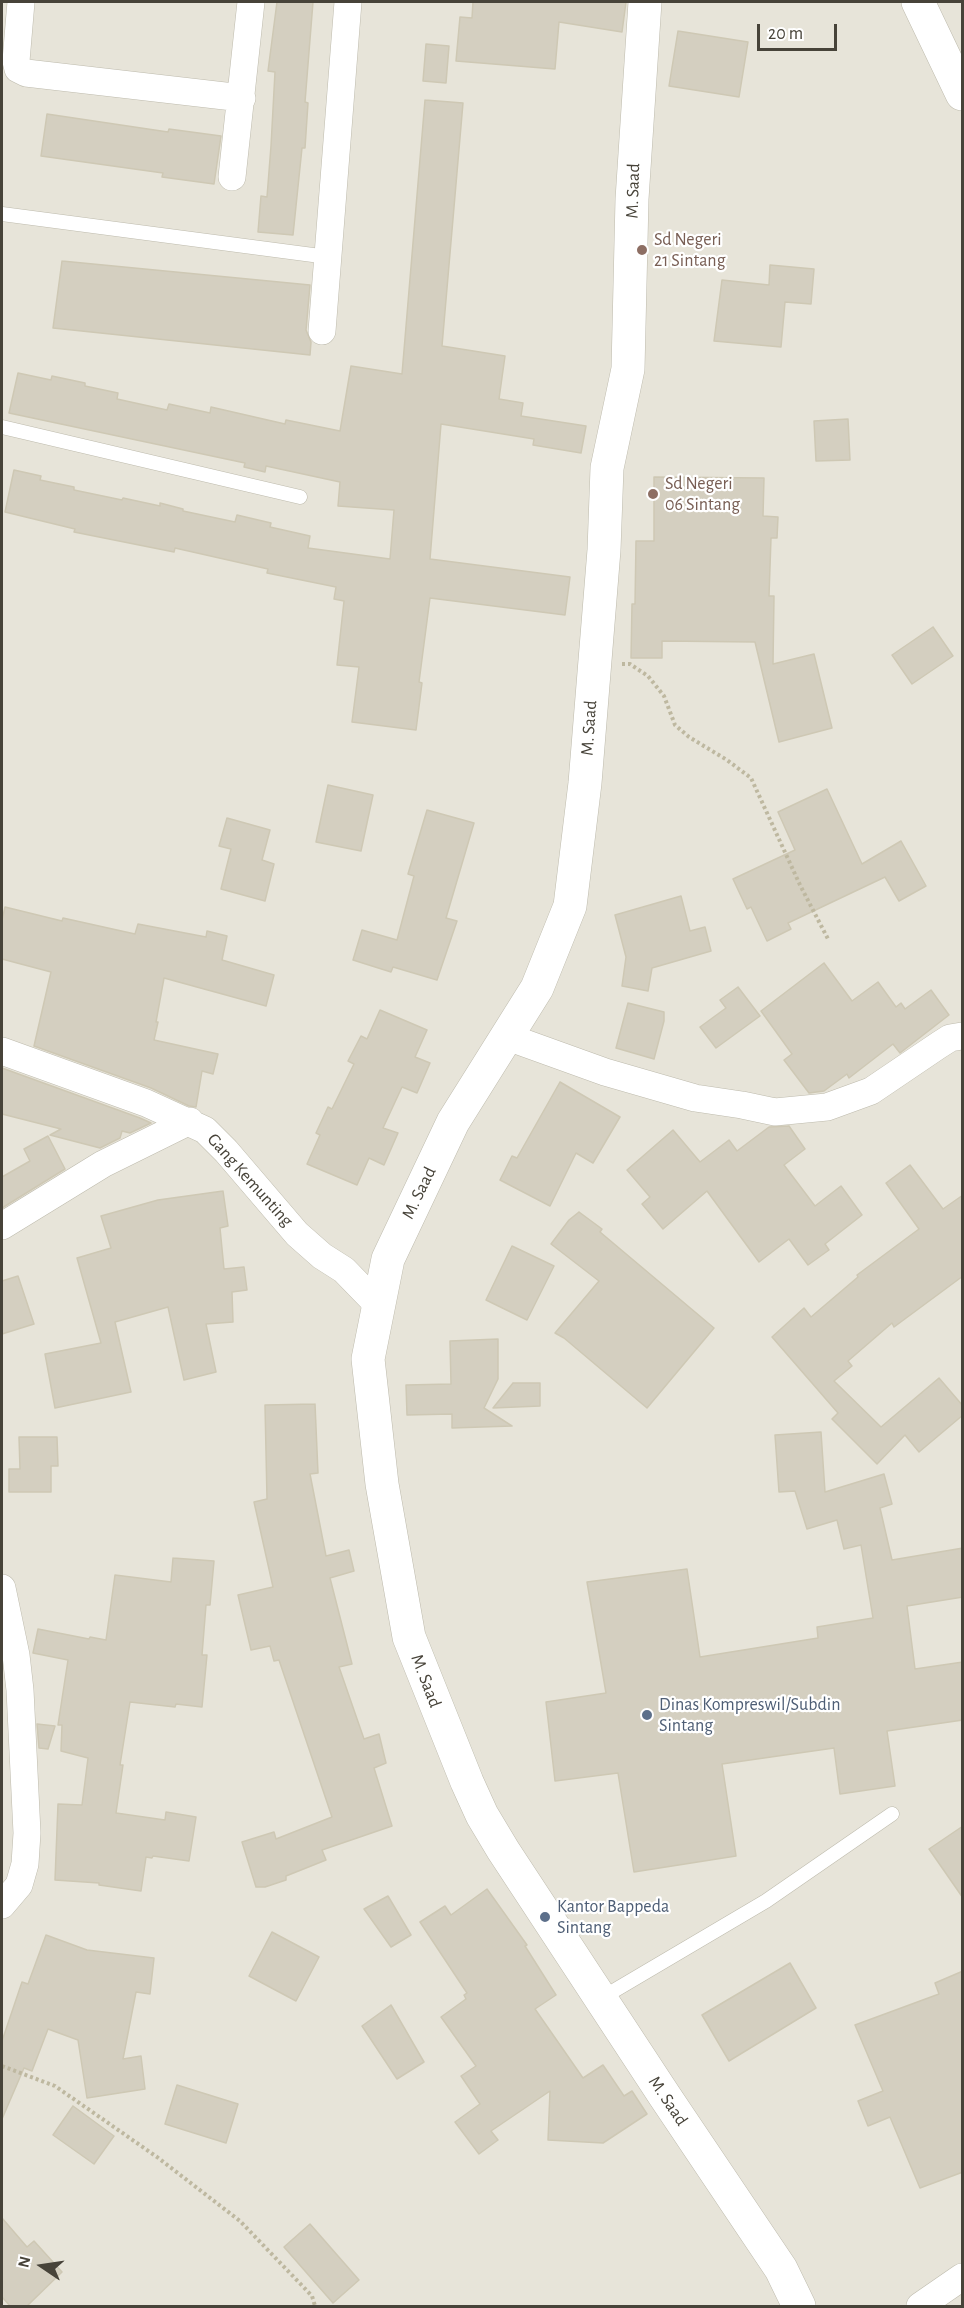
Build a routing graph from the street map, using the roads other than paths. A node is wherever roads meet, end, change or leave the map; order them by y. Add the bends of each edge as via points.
1 (21, 2) edge
2 (251, 2) edge
3 (348, 2) edge
4 (645, 2) edge
5 (918, 2) edge
6 (963, 94) edge
7 (242, 98) junction
8 (232, 177) dead end
9 (2, 214) edge
10 (328, 257) junction
11 (321, 331) dead end
12 (2, 427) edge
13 (300, 497) dead end
14 (505, 1036) junction
15 (963, 1036) edge
16 (2, 1051) edge
17 (190, 1121) junction
18 (2, 1226) edge
19 (377, 1304) junction
20 (2, 1588) edge
21 (892, 1814) dead end
22 (2, 1905) edge
23 (600, 1999) junction
24 (963, 2277) edge
25 (799, 2307) edge
26 (920, 2307) edge

1 - 7 street via 16,61 18,69 26,73
2 - 7 street
3 - 10 street
4 - 14 street, M. Saad via 632,187 628,369 607,468 585,783 570,906 537,988
5 - 6 street
7 - 8 street
9 - 10 lane
10 - 11 street
12 - 13 lane
14 - 15 street via 605,1072 695,1098 775,1112 827,1107 871,1091 950,1038
14 - 19 street, M. Saad via 453,1122 409,1214 388,1259
16 - 17 street, Gang Kemunting
17 - 18 street via 103,1164
17 - 19 street, Gang Kemunting via 226,1151 297,1234 344,1270
19 - 23 street, M. Saad via 368,1359 382,1484 409,1637 482,1815
20 - 22 street via 16,1655 27,1833 19,1885
21 - 23 lane via 766,1901
23 - 25 street, M. Saad via 782,2269
24 - 26 street

